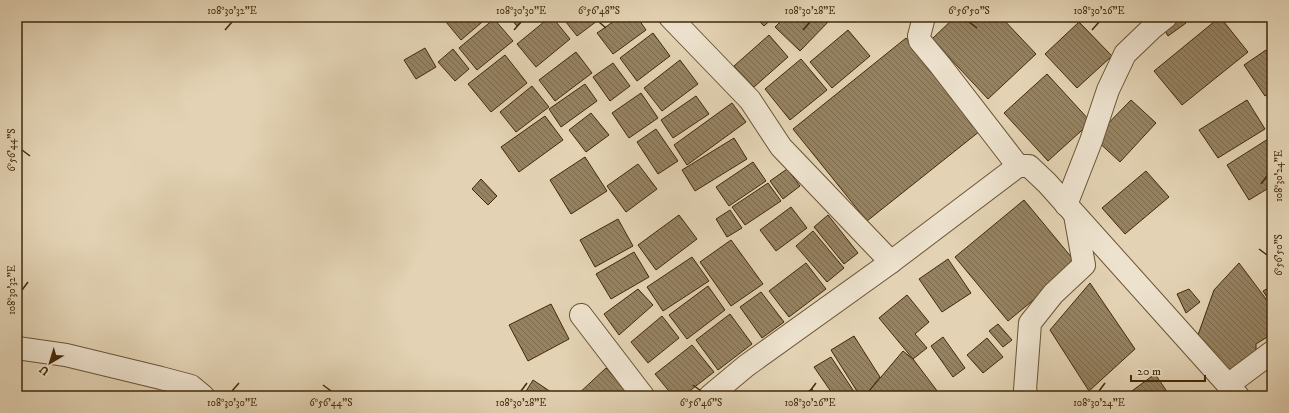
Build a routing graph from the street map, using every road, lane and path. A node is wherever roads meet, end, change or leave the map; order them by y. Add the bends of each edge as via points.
1 (670, 17) edge
2 (924, 17) edge
3 (1166, 17) edge
4 (1018, 166) junction
5 (1070, 210) junction
6 (891, 262) junction
7 (581, 316) dead end
8 (17, 348) edge
9 (1272, 352) edge
10 (1233, 391) edge
11 (203, 396) edge
12 (643, 396) edge
13 (710, 396) edge
14 (1027, 396) edge

1 - 6 street via 750,100 781,147
2 - 4 street via 920,41
3 - 5 street via 1125,54 1108,90
4 - 5 street via 1029,166
4 - 6 street
5 - 10 street
5 - 14 street via 1084,265 1053,294 1030,323 1025,390
6 - 13 street via 746,366
7 - 12 street
8 - 11 street via 66,355 161,378 191,386
9 - 10 street

